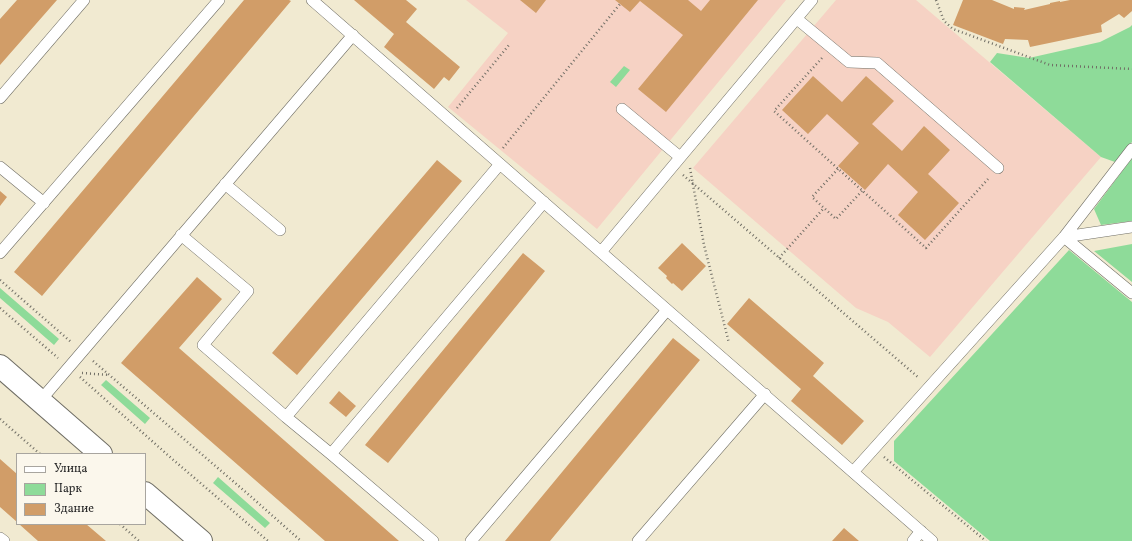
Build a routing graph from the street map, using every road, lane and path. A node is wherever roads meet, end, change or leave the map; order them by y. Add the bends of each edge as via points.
1 (84, 0) edge
2 (219, 0) edge
3 (312, 0) edge
4 (812, 0) edge
5 (936, 0) edge
6 (620, 4) dead end
7 (797, 18) junction
8 (352, 35) junction
9 (509, 45) dead end
10 (832, 47) junction
11 (1132, 69) edge
12 (0, 98) edge
13 (622, 109) dead end
14 (448, 119) junction
15 (1132, 149) edge
16 (684, 153) junction
17 (497, 161) junction
18 (0, 167) edge
19 (672, 167) junction
20 (998, 168) joint
21 (838, 169) junction
22 (225, 184) junction
23 (694, 185) junction
24 (862, 190) junction
25 (544, 202) junction
26 (44, 203) junction
27 (824, 208) junction
28 (1132, 227) edge
29 (280, 230) dead end
30 (181, 235) junction
31 (1064, 237) junction
32 (601, 252) junction
33 (0, 253) edge
34 (779, 258) junction
35 (0, 280) edge
36 (1132, 293) edge
37 (0, 308) edge
38 (667, 310) junction
39 (82, 352) junction
40 (0, 366) edge
41 (735, 369) junction
42 (71, 370) junction
43 (110, 376) junction
44 (930, 387) junction
45 (765, 394) junction
46 (40, 401) junction
47 (286, 417) junction
48 (0, 418) edge
49 (874, 449) junction
50 (39, 453) edge
51 (100, 453) edge
52 (331, 454) junction
53 (853, 472) junction
54 (146, 494) edge
55 (121, 525) edge
56 (921, 531) junction
57 (0, 538) edge
58 (4, 541) edge
59 (139, 541) edge
60 (200, 541) edge
61 (268, 541) edge
62 (301, 541) edge
63 (433, 541) edge
64 (471, 541) edge
65 (638, 541) edge
66 (913, 541) edge
67 (932, 541) edge
68 (986, 541) edge

1 - 12 lane
2 - 26 lane
3 - 8 lane
4 - 7 lane
5 - 11 path via 944,21 953,29 1050,65
6 - 17 path
7 - 10 lane
7 - 16 lane
8 - 14 lane
8 - 22 lane
9 - 14 path
10 - 20 lane via 850,62 877,63
10 - 21 path via 774,111
13 - 16 lane
14 - 17 lane
15 - 31 lane
16 - 19 lane
16 - 23 path
17 - 25 lane
17 - 47 lane
18 - 26 lane
19 - 23 path
19 - 32 lane
20 - 24 path via 926,248
21 - 24 path
21 - 27 path via 812,197
22 - 29 lane
22 - 30 lane
23 - 34 path
23 - 41 path via 704,245
24 - 27 path via 836,219
25 - 32 lane
25 - 52 lane
26 - 33 lane
27 - 34 path
28 - 31 lane
30 - 39 lane
30 - 47 lane via 248,291 203,345
31 - 36 lane
31 - 44 lane
32 - 38 lane
34 - 44 path
35 - 39 path
37 - 42 path
38 - 41 lane
38 - 64 lane
39 - 42 lane
39 - 43 path
40 - 46 main road
41 - 45 lane
42 - 43 path
42 - 46 lane
42 - 61 path
43 - 62 path
44 - 49 lane
45 - 53 lane
45 - 65 lane
46 - 51 main road
47 - 52 lane
48 - 50 path
49 - 53 lane
49 - 68 path
52 - 63 lane
53 - 56 lane
54 - 60 main road
55 - 59 path
56 - 66 lane
56 - 67 lane
57 - 58 lane

